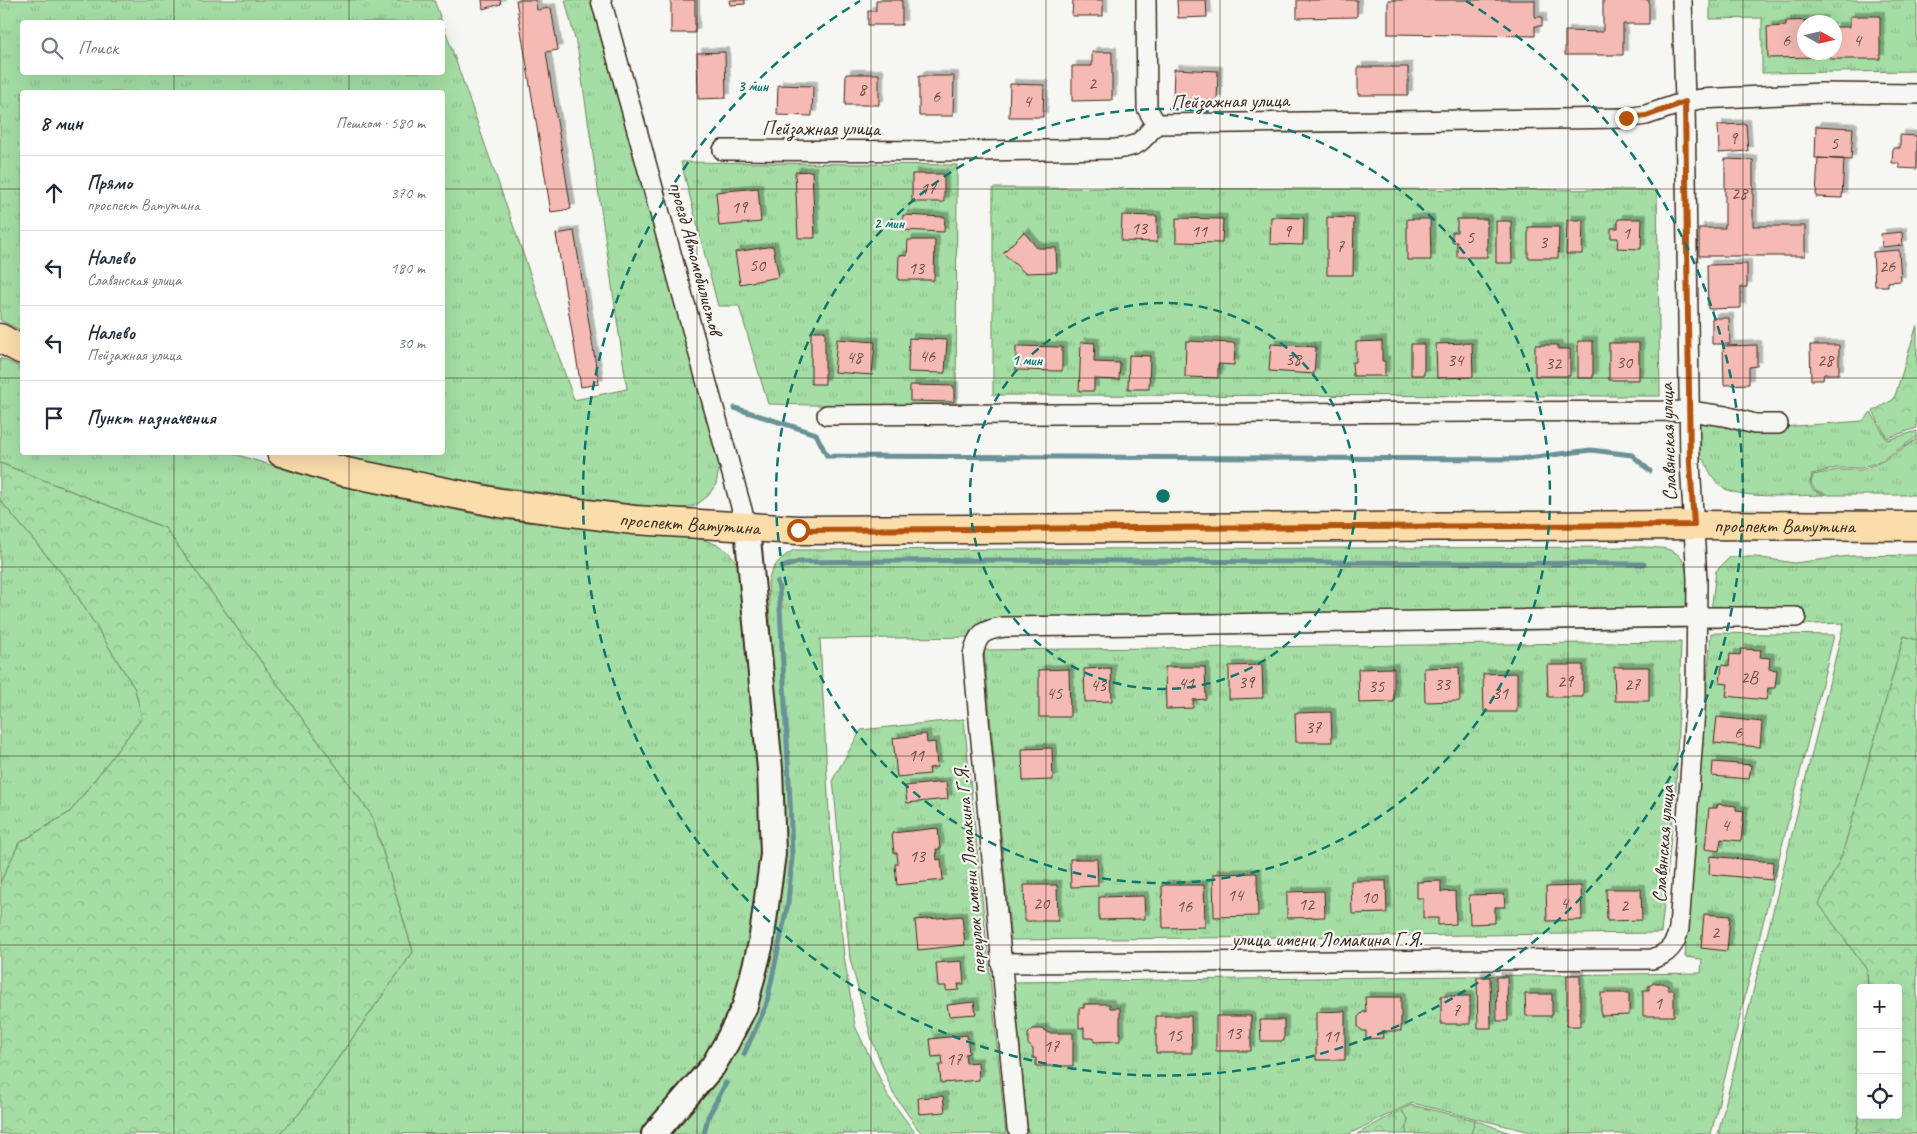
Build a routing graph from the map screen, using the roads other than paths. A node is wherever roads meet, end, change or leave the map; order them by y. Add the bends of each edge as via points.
1 (601, 0) edge
2 (1146, 0) edge
3 (1682, 0) edge
4 (1917, 94) edge
5 (1685, 102) junction
6 (1156, 124) junction
7 (723, 150) dead end
8 (0, 338) edge
9 (20, 349) edge
10 (1689, 411) junction
11 (827, 415) dead end
12 (1778, 424) dead end
13 (290, 455) edge
14 (1694, 525) junction
15 (1917, 526) edge
16 (747, 528) junction
17 (1697, 617) junction
18 (1796, 617) dead end
19 (1652, 959) joint
20 (1001, 963) junction
21 (1017, 1128) dead end
22 (654, 1134) edge

1 - 16 street, проезд Автомобилистов
2 - 6 street via 1147,108
3 - 5 street, Славянская улица
4 - 5 street, Пейзажная улица via 1822,93
5 - 6 street, Пейзажная улица via 1646,116 1626,118
5 - 10 street, Славянская улица
6 - 7 street, Пейзажная улица via 1134,147 1116,149
8 - 9 main road
10 - 11 street
10 - 12 street via 1755,424
10 - 14 street, Славянская улица
13 - 16 main road, проспект Ватутина via 341,471 500,503 634,520
14 - 15 main road, проспект Ватутина
14 - 16 main road, проспект Ватутина via 1040,530
14 - 17 street, Славянская улица
16 - 22 street via 770,769 773,854 761,943 745,1006 726,1042 712,1066
17 - 18 street, переулок имени Ломакина Г.Я.
17 - 19 street, Славянская улица via 1696,696 1678,936 1670,949
17 - 20 street, переулок имени Ломакина Г.Я. via 988,629 976,640 973,655
19 - 20 street, улица имени Ломакина Г.Я.
20 - 21 street, переулок имени Ломакина Г.Я.

